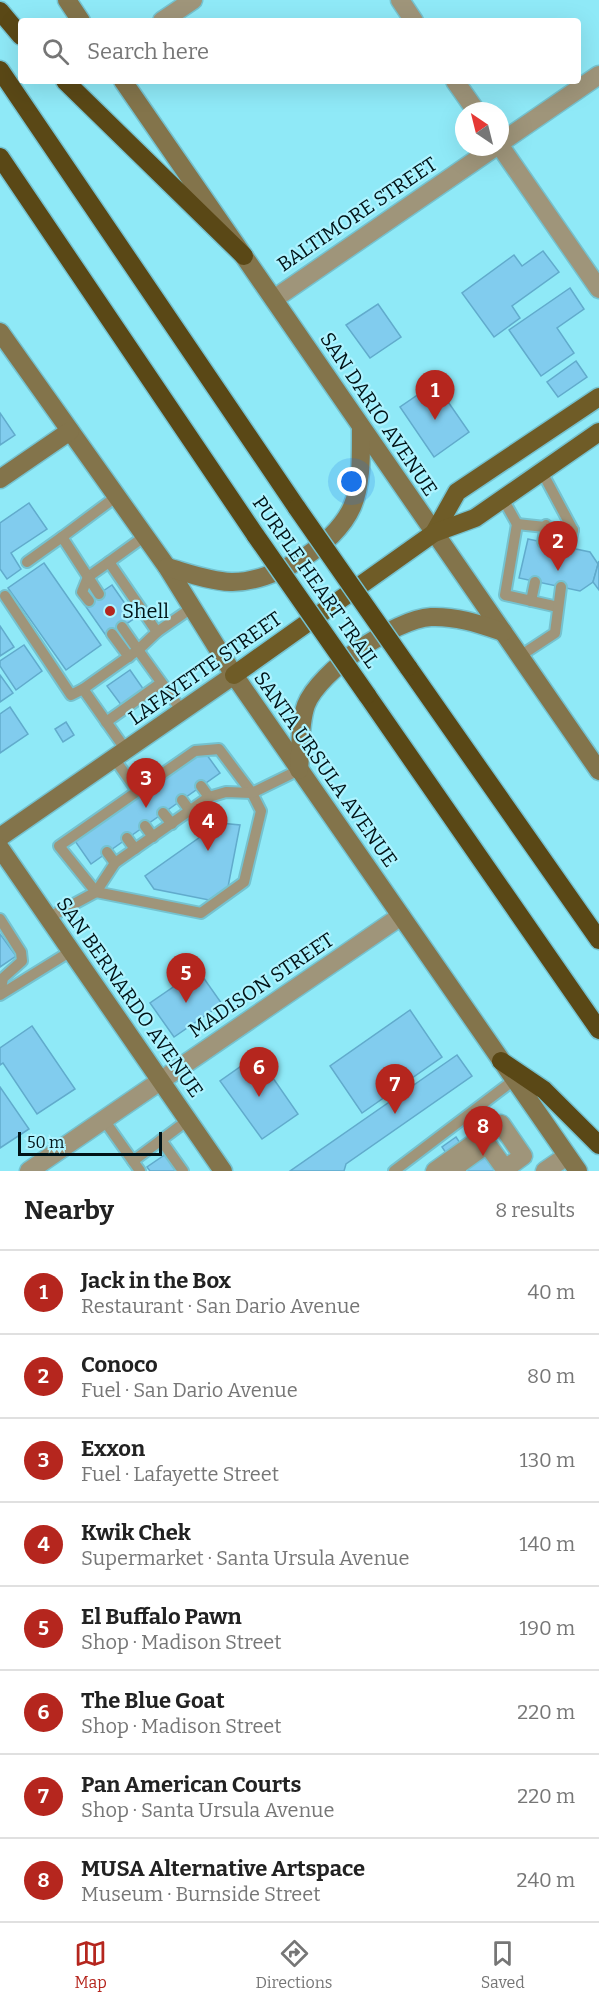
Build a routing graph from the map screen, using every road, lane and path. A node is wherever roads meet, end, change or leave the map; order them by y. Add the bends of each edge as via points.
1 (66, 0) edge
2 (193, 0) edge
3 (400, 0) edge
4 (0, 11) edge
5 (79, 18) edge
6 (166, 18) edge
7 (412, 18) edge
8 (18, 32) edge
9 (0, 70) edge
10 (599, 75) edge
11 (68, 84) edge
12 (125, 84) edge
13 (457, 84) edge
14 (470, 102) edge
15 (509, 139) edge
16 (482, 156) edge
17 (508, 156) edge
18 (0, 157) edge
19 (244, 256) junction
20 (599, 289) edge
21 (274, 299) junction
22 (0, 332) edge
23 (599, 398) edge
24 (361, 429) junction
25 (70, 430) junction
26 (599, 432) edge
27 (542, 472) junction
28 (0, 478) edge
29 (117, 496) junction
30 (503, 499) junction
31 (517, 524) junction
32 (546, 525) junction
33 (573, 530) junction
34 (434, 533) junction
35 (62, 537) junction
36 (145, 537) junction
37 (543, 542) dead end
38 (569, 548) dead end
39 (27, 562) dead end
40 (109, 562) junction
41 (167, 567) junction
42 (88, 577) junction
43 (535, 582) dead end
44 (561, 587) dead end
45 (505, 595) junction
46 (5, 596) dead end
47 (94, 598) dead end
48 (531, 601) junction
49 (193, 607) junction
50 (558, 607) junction
51 (488, 610) junction
52 (122, 627) dead end
53 (158, 632) junction
54 (503, 632) junction
55 (112, 634) dead end
56 (138, 650) junction
57 (520, 656) junction
58 (129, 657) junction
59 (234, 675) junction
60 (161, 683) junction
61 (83, 689) junction
62 (182, 711) junction
63 (106, 722) junction
64 (120, 754) junction
65 (299, 770) junction
66 (599, 771) edge
67 (201, 786) dead end
68 (143, 789) junction
69 (252, 793) junction
70 (209, 797) junction
71 (182, 800) dead end
72 (190, 811) junction
73 (164, 813) dead end
74 (172, 824) junction
75 (145, 826) dead end
76 (0, 837) edge
77 (153, 837) junction
78 (127, 838) dead end
79 (0, 848) edge
80 (135, 849) junction
81 (107, 852) dead end
82 (115, 863) junction
83 (96, 892) junction
84 (401, 916) junction
85 (48, 918) junction
86 (0, 919) edge
87 (599, 940) edge
88 (71, 951) junction
89 (0, 994) edge
90 (599, 1030) edge
91 (501, 1061) junction
92 (514, 1080) junction
93 (161, 1081) junction
94 (104, 1120) junction
95 (188, 1120) junction
96 (161, 1140) junction
97 (599, 1145) edge
98 (133, 1161) junction
99 (573, 1164) edge
100 (29, 1171) edge
101 (140, 1171) edge
102 (183, 1171) edge
103 (223, 1171) edge
104 (393, 1171) edge
105 (435, 1171) edge
106 (457, 1171) edge
107 (546, 1171) edge

1 - 5 main road
2 - 6 street
3 - 7 street
4 - 8 highway
9 - 87 highway, PURPLE HEART TRAIL, bridge via 297,508
10 - 15 street
11 - 19 highway
12 - 19 main road, SAN DARIO AVENUE
13 - 14 street
16 - 21 street, BALTIMORE STREET
17 - 20 street
18 - 90 highway, PURPLE HEART TRAIL, bridge via 256,536
19 - 21 main road, SAN DARIO AVENUE
21 - 24 main road, SAN DARIO AVENUE
22 - 25 main road, SANTA URSULA AVENUE
23 - 34 main road, LAFAYETTE STREET via 458,492
24 - 34 main road, SAN DARIO AVENUE
24 - 41 main road via 362,459 352,508 330,537 286,568 258,578 231,582
25 - 28 main road
25 - 29 main road, SANTA URSULA AVENUE
26 - 27 main road, LAFAYETTE STREET
27 - 30 main road, LAFAYETTE STREET
27 - 33 lane
29 - 35 lane
29 - 36 main road, SANTA URSULA AVENUE
30 - 31 lane
30 - 34 main road, LAFAYETTE STREET via 475,518
31 - 32 lane
31 - 45 lane
32 - 33 lane
32 - 37 lane
33 - 38 lane
34 - 51 main road, SAN DARIO AVENUE
34 - 59 main road, LAFAYETTE STREET
35 - 39 lane
35 - 42 lane
36 - 40 lane
36 - 41 main road, SANTA URSULA AVENUE
40 - 42 lane
40 - 53 lane
41 - 49 main road, SANTA URSULA AVENUE
42 - 47 lane via 82,592
43 - 48 lane
44 - 50 lane
45 - 48 lane
45 - 51 lane
46 - 61 lane via 71,695
48 - 50 lane
49 - 53 lane
49 - 59 main road, SANTA URSULA AVENUE
50 - 57 lane via 555,633
51 - 54 main road, SAN DARIO AVENUE
52 - 56 lane
53 - 56 lane
54 - 57 main road, SAN DARIO AVENUE
54 - 65 main road via 447,617 429,617 390,630 330,673 315,690 306,705
55 - 58 lane
56 - 58 lane
56 - 60 lane
57 - 66 main road, SAN DARIO AVENUE
58 - 61 lane
59 - 62 main road, LAFAYETTE STREET
59 - 65 main road, SANTA URSULA AVENUE
60 - 62 lane
60 - 63 lane
61 - 63 lane
62 - 64 main road, LAFAYETTE STREET
63 - 64 lane
64 - 68 lane
64 - 76 main road, LAFAYETTE STREET
65 - 69 lane
65 - 84 main road, SANTA URSULA AVENUE
67 - 70 lane
68 - 69 lane via 195,751 219,749
68 - 83 lane via 59,846
69 - 70 lane via 226,792
69 - 83 lane via 261,811 244,882 201,913
70 - 72 lane
71 - 72 lane
72 - 74 lane
73 - 74 lane
74 - 77 lane
75 - 77 lane
77 - 80 lane
78 - 80 lane
79 - 85 main road, SAN BERNARDO AVENUE
80 - 82 lane
81 - 82 lane
82 - 83 lane
83 - 85 lane
84 - 91 main road, SANTA URSULA AVENUE
84 - 93 street, MADISON STREET
85 - 88 main road, SAN BERNARDO AVENUE
86 - 89 lane via 21,952 22,961 3,978
88 - 89 lane
88 - 93 main road, SAN BERNARDO AVENUE
91 - 92 main road, SANTA URSULA AVENUE
91 - 97 highway via 544,1089
92 - 99 main road, SANTA URSULA AVENUE
92 - 104 lane
93 - 94 street, MADISON STREET
93 - 95 main road, SAN BERNARDO AVENUE
94 - 98 lane
94 - 100 street, MADISON STREET
95 - 96 lane
95 - 103 main road, SAN BERNARDO AVENUE
96 - 98 lane
96 - 102 lane
98 - 101 lane
99 - 107 street
105 - 106 street via 501,1124 523,1156 505,1169 487,1144 455,1167

